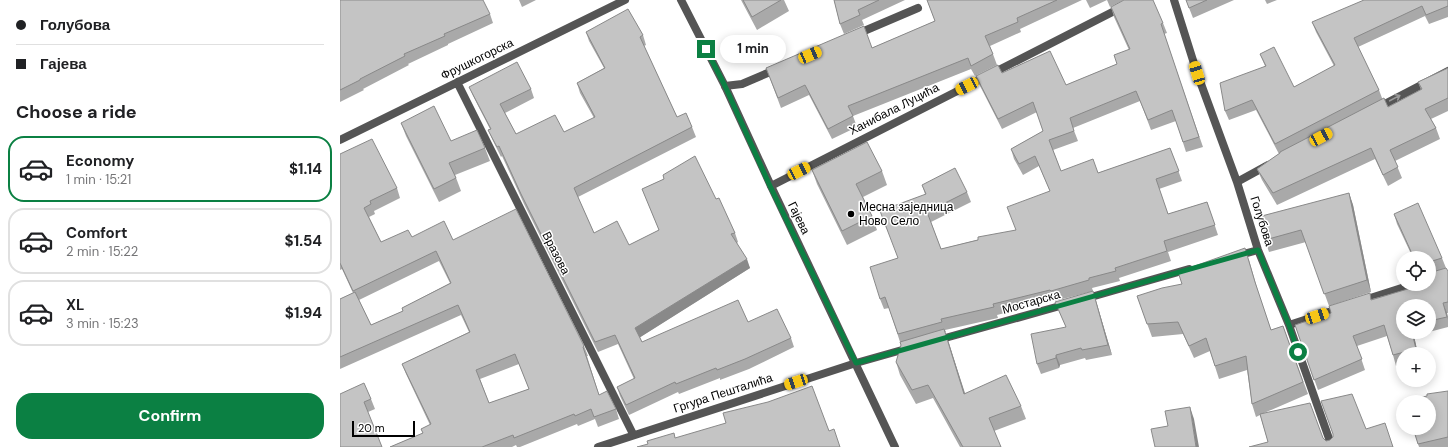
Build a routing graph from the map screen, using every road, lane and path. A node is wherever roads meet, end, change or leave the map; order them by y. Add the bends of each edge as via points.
1 (625, 0) edge
2 (681, 0) edge
3 (1136, 0) edge
4 (1174, 0) edge
5 (918, 8) dead end
6 (848, 38) edge
7 (784, 66) edge
8 (1448, 71) edge
9 (457, 82) junction
10 (725, 86) junction
11 (1370, 111) edge
12 (340, 140) edge
13 (1279, 160) edge
14 (1237, 182) junction
15 (770, 186) junction
16 (1258, 250) junction
17 (1228, 258) edge
18 (1197, 267) edge
19 (1396, 290) edge
20 (1289, 325) junction
21 (931, 342) edge
22 (916, 346) edge
23 (856, 363) junction
24 (633, 434) junction
25 (598, 447) edge
26 (895, 447) edge
27 (1332, 447) edge

1 - 9 street, Фрушкогорска
2 - 10 street, Гајева
3 - 15 street, Ханибала Луцића
4 - 14 street, Голубова via 1197,73
5 - 6 street
7 - 10 street via 742,84
11 -> 8 street
9 - 12 street, Фрушкогорска
9 - 24 street, Вразова
10 - 15 street, Гајева
13 - 14 street
14 - 16 street, Голубова
15 - 23 street, Гајева
16 - 17 street
16 - 20 street, Голубова
18 - 21 street, Мостарска
19 - 20 street
20 - 27 street, Голубова
22 - 23 street
23 - 24 street, Гргура Пешталића
23 - 26 street, Гајева
24 - 25 street, Гргура Пешталића

